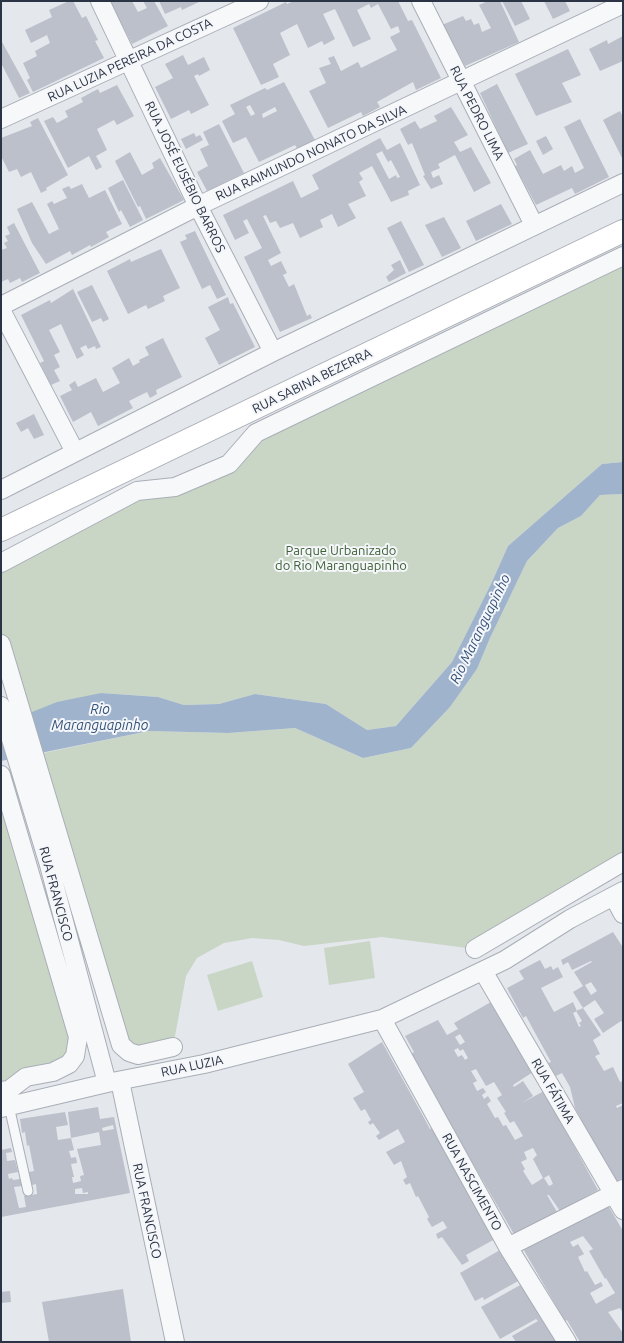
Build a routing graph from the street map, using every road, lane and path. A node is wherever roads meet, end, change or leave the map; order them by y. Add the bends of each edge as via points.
1 (100, 1) edge
2 (259, 1) edge
3 (422, 1) edge
4 (623, 4) edge
5 (130, 61) junction
6 (461, 82) junction
7 (1, 119) edge
8 (623, 184) edge
9 (198, 206) junction
10 (534, 225) junction
11 (623, 231) edge
12 (623, 256) edge
13 (1, 306) edge
14 (1, 310) edge
15 (273, 352) junction
16 (75, 452) junction
17 (1, 490) edge
18 (1, 530) edge
19 (1, 563) edge
20 (1, 644) edge
21 (1, 706) edge
22 (1, 775) edge
23 (623, 862) edge
24 (57, 864) junction
25 (618, 894) edge
26 (623, 914) edge
27 (475, 949) dead end
28 (483, 971) junction
29 (382, 1019) junction
30 (173, 1047) dead end
31 (114, 1082) junction
32 (4, 1102) edge
33 (28, 1191) dead end
34 (618, 1191) edge
35 (623, 1210) edge
36 (508, 1247) junction
37 (175, 1342) edge
38 (567, 1342) edge

1 - 5 street, RUA JOSÉ EUSÉBIO BARROS
2 - 5 street, RUA LUZIA PEREIRA DA COSTA
3 - 6 street, RUA PEDRO LIMA
4 - 6 street, RUA RAIMUNDO NONATO DA SILVA
5 - 7 street, RUA LUZIA PEREIRA DA COSTA
5 - 9 street, RUA JOSÉ EUSÉBIO BARROS
6 - 9 street, RUA RAIMUNDO NONATO DA SILVA
6 - 10 street, RUA PEDRO LIMA
8 - 10 street
9 - 13 street, RUA RAIMUNDO NONATO DA SILVA
9 - 15 street, RUA JOSÉ EUSÉBIO BARROS
10 - 15 street
11 - 18 main road, RUA SABINA BEZERRA
12 - 19 street via 256,433 228,464 175,487 137,491
14 - 16 street
15 - 16 street
16 - 17 street
20 - 24 street
21 - 24 street, RUA FRANCISCO
22 - 32 street via 78,1037 75,1056 69,1064 53,1072 26,1077 9,1090
23 - 27 street
24 - 30 street via 121,1045 128,1052 138,1055
24 - 31 street, RUA FRANCISCO
25 - 26 street
25 - 28 street via 570,919
28 - 29 street
28 - 34 street, RUA FÁTIMA
29 - 31 street, RUA LUZIA via 204,1064
29 - 36 street, RUA NASCIMENTO
31 - 32 street, RUA LUZIA
31 - 37 street, RUA FRANCISCO
32 - 33 lane
34 - 35 street, RUA FÁTIMA
34 - 36 street
36 - 38 street, RUA NASCIMENTO

